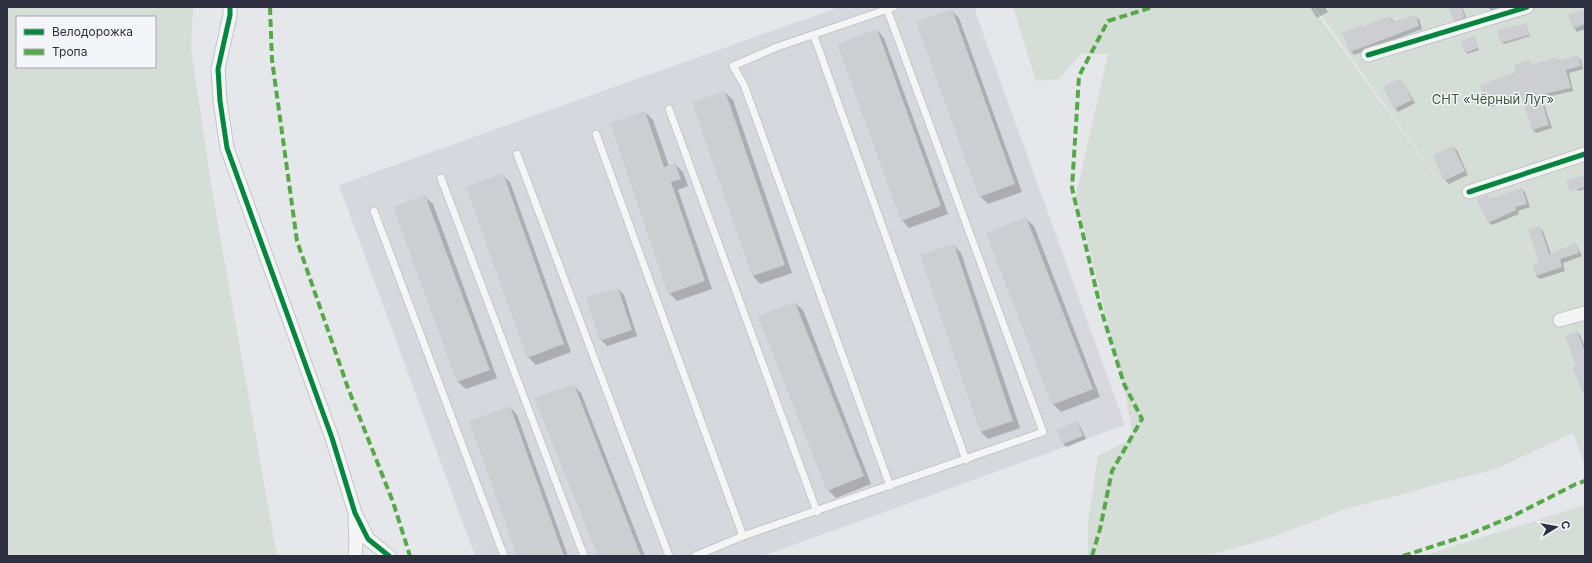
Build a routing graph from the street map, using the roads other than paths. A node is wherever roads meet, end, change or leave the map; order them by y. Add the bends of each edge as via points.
1 (230, 7) edge
2 (1527, 7) edge
3 (891, 8) edge
4 (814, 36) junction
5 (1368, 55) dead end
6 (669, 109) dead end
7 (596, 134) dead end
8 (517, 154) dead end
9 (1585, 154) edge
10 (441, 178) dead end
11 (1469, 192) dead end
12 (374, 211) dead end
13 (1585, 313) edge
14 (1560, 320) dead end
15 (966, 460) junction
16 (890, 486) junction
17 (817, 512) junction
18 (355, 513) junction
19 (743, 536) junction
20 (354, 556) edge
21 (389, 556) edge
22 (504, 556) edge
23 (584, 556) edge
24 (669, 556) edge
25 (695, 556) edge

1 - 18 street via 218,69 227,148 332,438
2 - 5 street
3 - 4 lane
3 - 15 lane via 1042,432
4 - 15 lane
4 - 16 lane via 777,47 733,66 744,85
6 - 17 lane
7 - 19 lane
8 - 24 lane
9 - 11 street
10 - 23 lane
12 - 22 lane
13 - 14 street
15 - 16 lane
16 - 17 lane
17 - 19 lane
18 - 20 street
18 - 21 street via 368,539
19 - 25 lane

